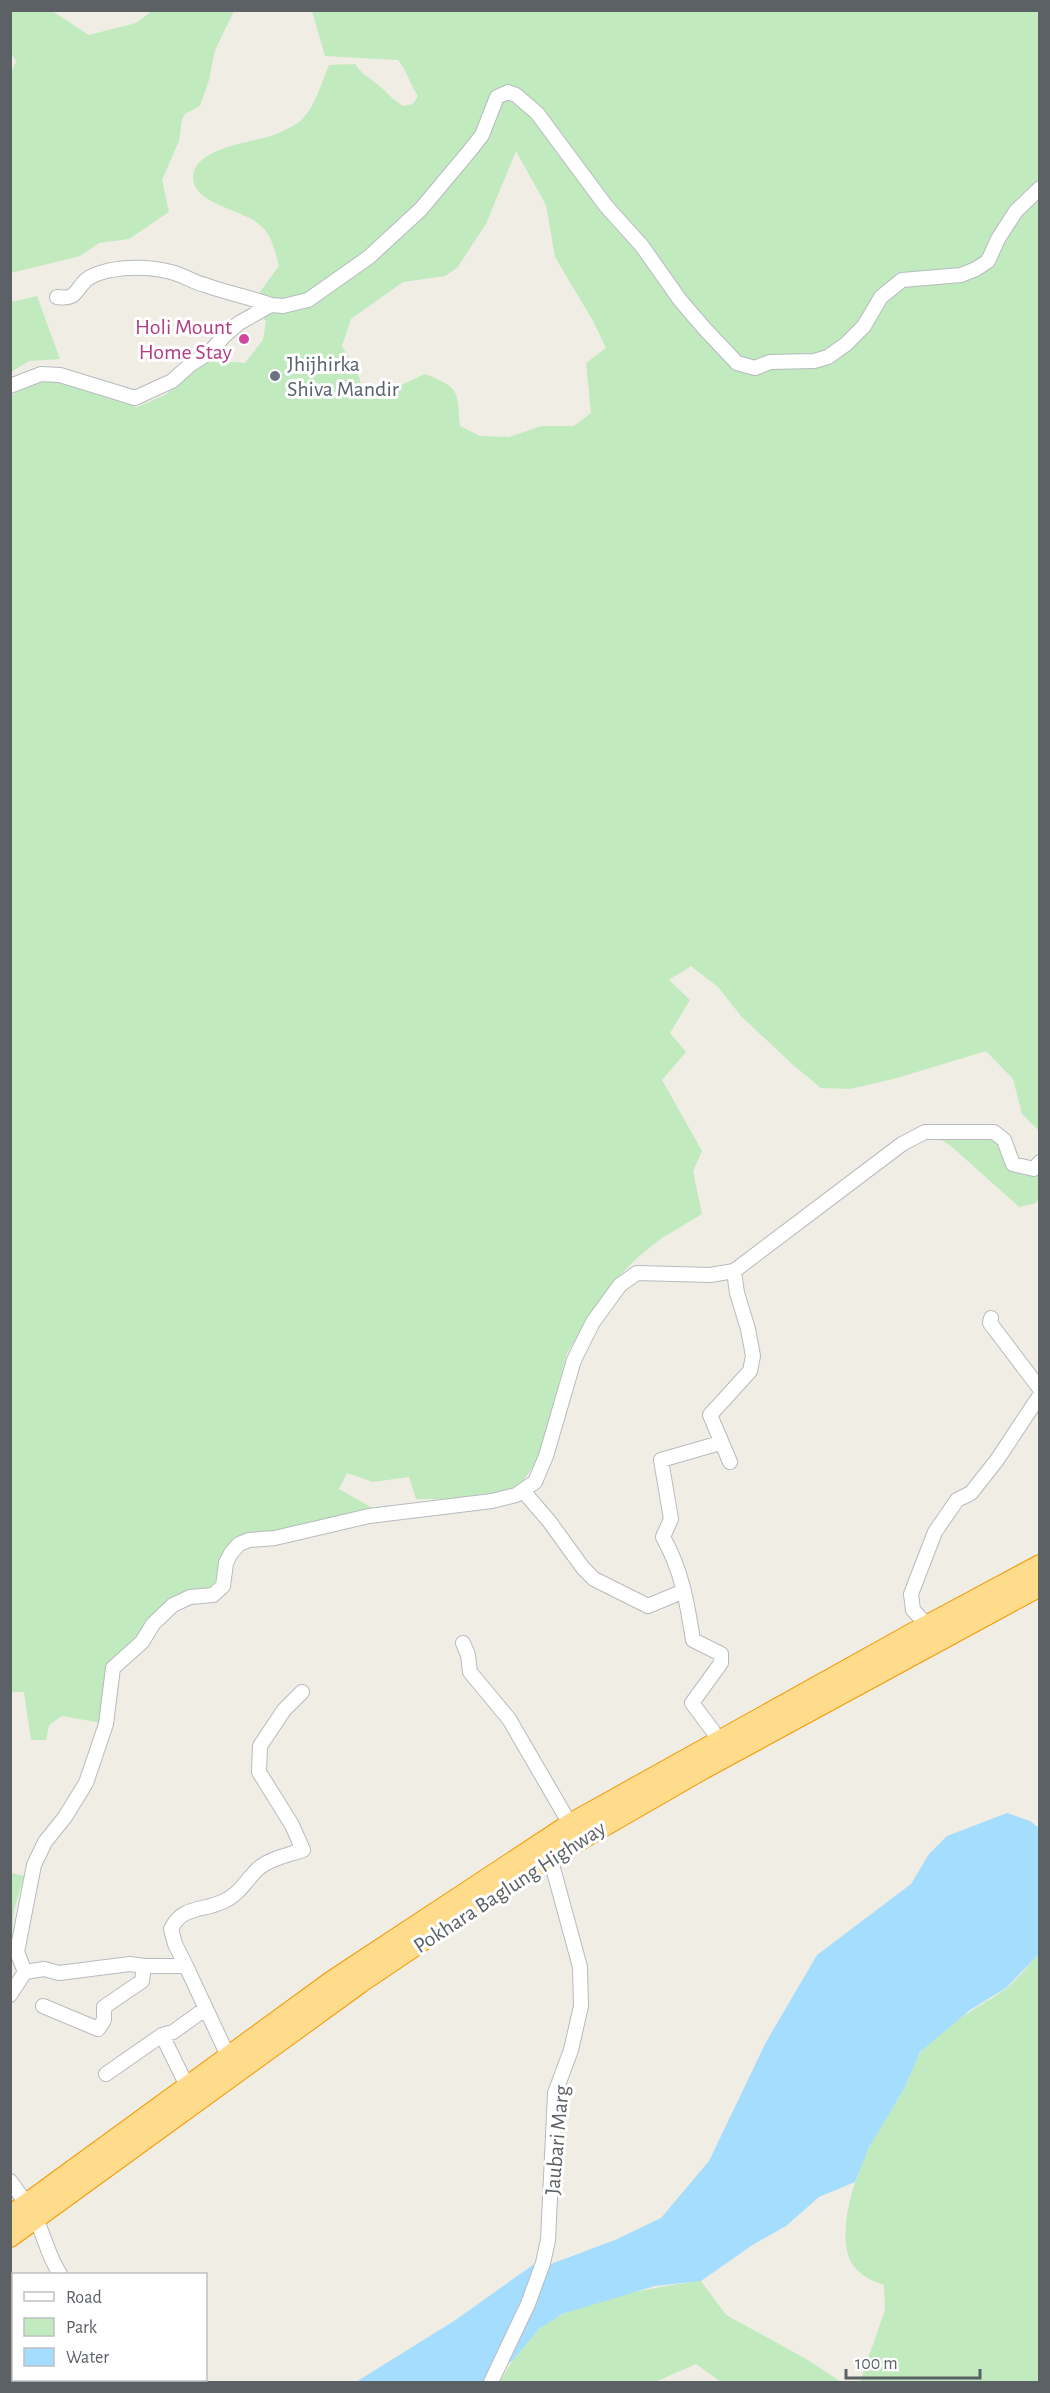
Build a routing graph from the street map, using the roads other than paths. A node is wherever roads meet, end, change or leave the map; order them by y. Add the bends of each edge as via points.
1 (1040, 188) edge
2 (57, 297) dead end
3 (271, 305) junction
4 (10, 386) edge
5 (1040, 1162) edge
6 (734, 1271) junction
7 (991, 1318) dead end
8 (1040, 1389) edge
9 (1040, 1395) edge
10 (720, 1443) junction
11 (729, 1462) dead end
12 (523, 1491) junction
13 (1040, 1565) edge
14 (1040, 1586) edge
15 (684, 1591) junction
16 (927, 1625) junction
17 (463, 1643) dead end
18 (302, 1692) dead end
19 (717, 1741) junction
20 (570, 1824) junction
21 (550, 1857) junction
22 (144, 1966) junction
23 (186, 1966) junction
24 (25, 1972) junction
25 (10, 1995) edge
26 (43, 2006) dead end
27 (205, 2008) junction
28 (162, 2035) junction
29 (229, 2058) junction
30 (106, 2074) dead end
31 (188, 2088) junction
32 (10, 2181) edge
33 (32, 2211) junction
34 (10, 2216) edge
35 (10, 2237) edge
36 (59, 2273) edge
37 (491, 2382) edge

1 - 3 street via 1016,211 988,261 976,269 961,275 902,280 881,297 864,326 828,357 770,362 755,368 737,363 704,328 537,113 508,92 497,97 482,135 422,209 369,257 308,300
2 - 3 street via 76,294 85,281 97,274 143,268 177,273
3 - 4 street via 239,323 172,381 135,398 60,375 41,374
5 - 6 street via 1034,1169 1013,1164 1004,1140 994,1132 925,1132 902,1144
6 - 10 street via 753,1356 750,1371 710,1415
6 - 12 street via 710,1275 637,1273 620,1285 593,1322 574,1360 546,1456 535,1482
7 - 8 street via 990,1323
9 - 16 street via 991,1467 970,1493 957,1500 935,1532 911,1594 913,1610
10 - 11 street
10 - 15 street via 661,1460 671,1519 663,1537 676,1561
12 - 15 street via 594,1579 648,1606
12 - 24 street via 492,1501 369,1516 275,1538 249,1540 231,1553 223,1586 213,1595 190,1597 162,1615 142,1642 113,1668 106,1724 86,1782 34,1865 17,1952
13 - 16 highway, Pokhara Baglung Highway
14 - 21 highway, Pokhara Baglung Highway
15 - 19 street via 693,1640 721,1654 721,1663 692,1703
16 - 19 highway, Pokhara Baglung Highway
17 - 20 street via 470,1672 509,1719
18 - 23 street via 284,1710 261,1746 259,1772 303,1850 258,1868 243,1888 223,1902 177,1918 171,1929
19 - 20 highway, Pokhara Baglung Highway
20 - 29 highway, Pokhara Baglung Highway via 332,1982
21 - 33 highway, Pokhara Baglung Highway via 360,1983
21 - 37 street, Jaubari Marg via 580,1967 581,2006 571,2050 555,2093 548,2240 543,2263
22 - 23 street
22 - 24 street
22 - 26 street via 142,1981 104,2007 104,2020 98,2029
23 - 27 street
24 - 25 street
27 - 28 street via 173,2032
27 - 29 street
28 - 30 street
28 - 31 street
29 - 31 highway, Pokhara Baglung Highway
31 - 33 highway, Pokhara Baglung Highway
32 - 33 street
33 - 34 highway, Pokhara Baglung Highway
33 - 35 highway, Pokhara Baglung Highway
33 - 36 street via 51,2264

